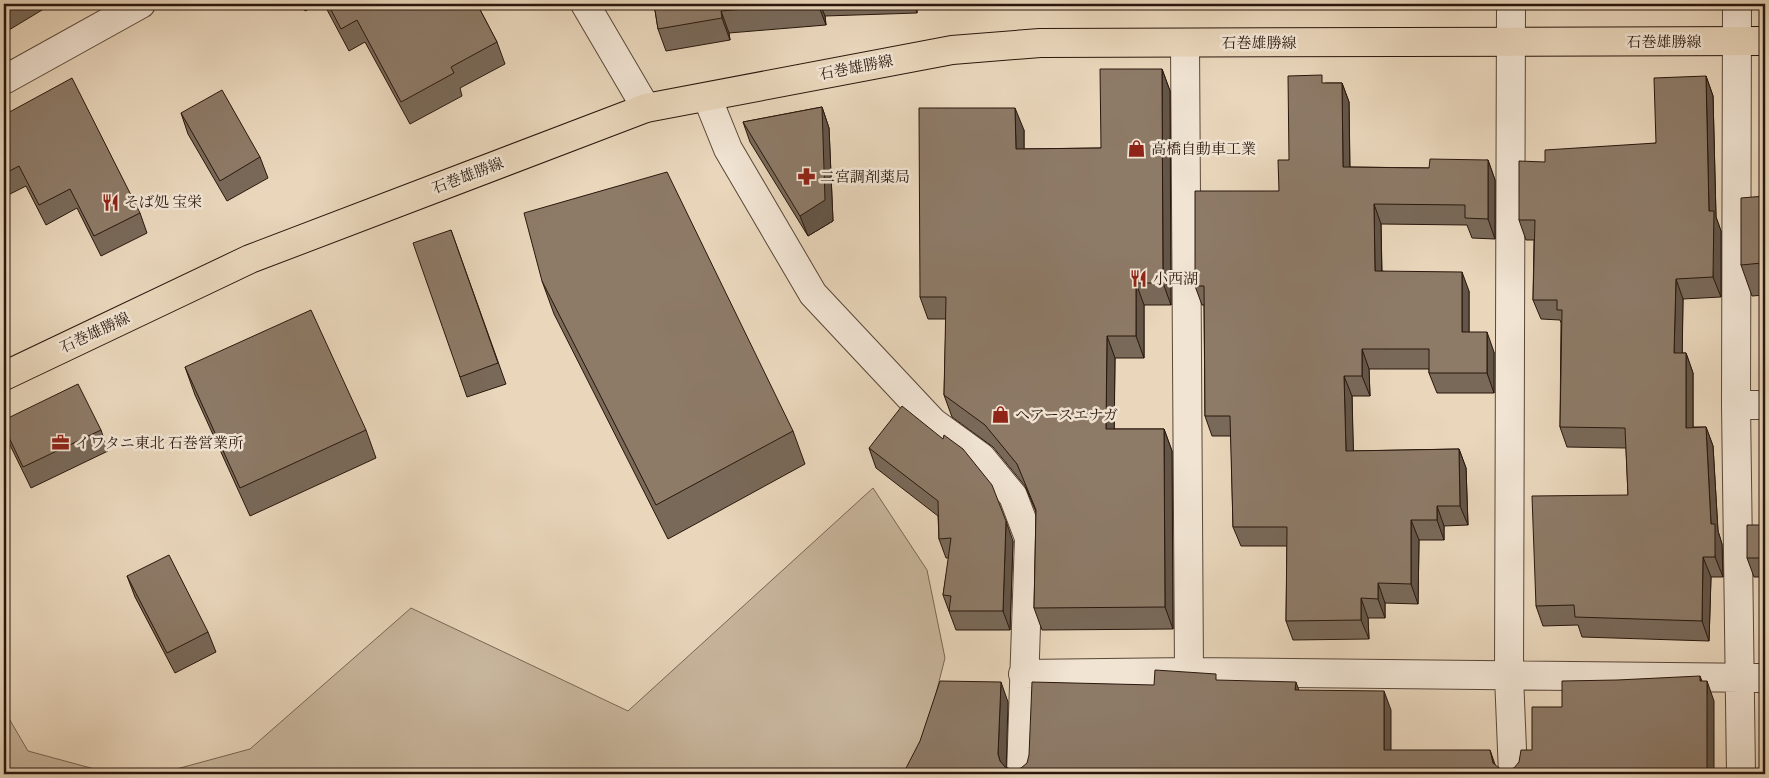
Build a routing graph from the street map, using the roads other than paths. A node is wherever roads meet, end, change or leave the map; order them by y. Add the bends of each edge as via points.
1 (141, 4) edge
2 (585, 4) edge
3 (1511, 4) edge
4 (1737, 4) edge
5 (1510, 42) junction
6 (1737, 42) junction
7 (1765, 42) edge
8 (1184, 43) junction
9 (4, 80) edge
10 (708, 97) junction
11 (646, 108) junction
12 (4, 376) edge
13 (1736, 405) junction
14 (1765, 405) edge
15 (1189, 672) junction
16 (1023, 674) junction
17 (1509, 676) junction
18 (1753, 678) edge
19 (1021, 774) edge
20 (1513, 774) edge
21 (1741, 774) edge

1 - 9 street
2 - 11 street
3 - 5 street
4 - 6 street
5 - 6 main road, 石巻雄勝線
5 - 8 main road, 石巻雄勝線
5 - 17 street
6 - 7 main road, 石巻雄勝線
6 - 13 street
8 - 10 main road, 石巻雄勝線 via 1040,43 952,50
8 - 15 street
10 - 11 main road, 石巻雄勝線
10 - 16 street via 728,149 813,294 933,422 981,457 1013,496 1029,538
11 - 12 main road, 石巻雄勝線 via 250,259
13 - 14 street
13 - 18 street
15 - 16 street
15 - 17 street
16 - 19 street
17 - 18 street
17 - 20 street
18 - 21 street

